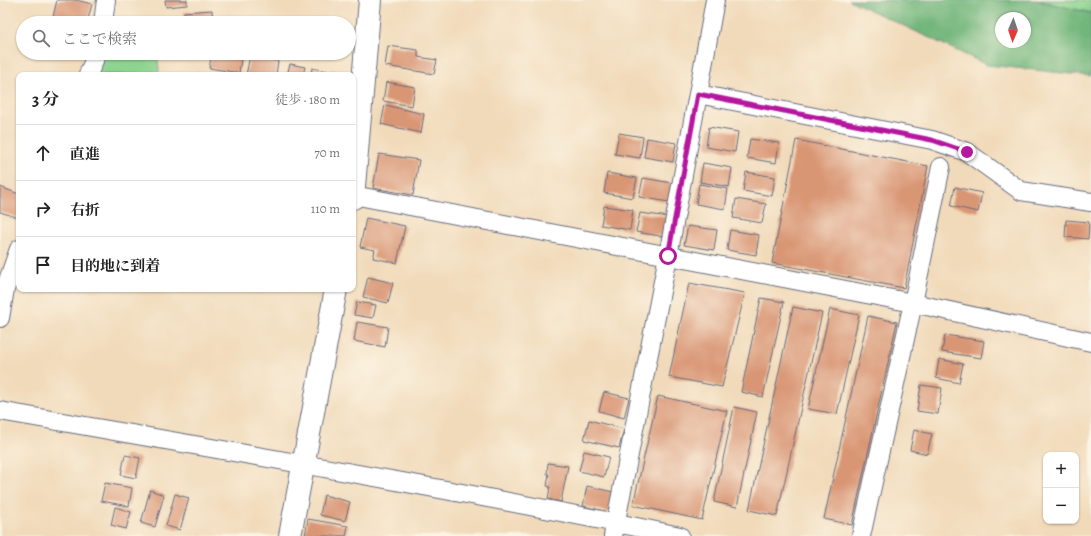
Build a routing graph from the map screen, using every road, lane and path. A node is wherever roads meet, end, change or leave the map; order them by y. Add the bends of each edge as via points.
1 (106, 0) edge
2 (370, 0) edge
3 (716, 0) edge
4 (104, 16) edge
5 (94, 60) edge
6 (89, 72) edge
7 (698, 94) junction
8 (357, 107) edge
9 (356, 129) edge
10 (941, 167) dead end
11 (356, 197) edge
12 (1091, 202) edge
13 (668, 256) junction
14 (16, 258) edge
15 (335, 292) edge
16 (913, 303) junction
17 (0, 318) edge
18 (1091, 342) edge
19 (0, 411) edge
20 (303, 464) junction
21 (614, 529) edge
22 (290, 536) edge
23 (680, 536) edge
24 (861, 536) edge

1 - 4 street
2 - 8 street
3 - 7 street
5 - 6 street
7 - 12 street via 932,140 967,152 1021,191
7 - 13 street
8 - 9 street
10 - 16 street
11 - 13 street
13 - 16 street
13 - 21 street
14 - 17 street
15 - 20 street
16 - 18 street
16 - 24 street
19 - 20 street
20 - 21 street
20 - 22 street
21 - 23 street

